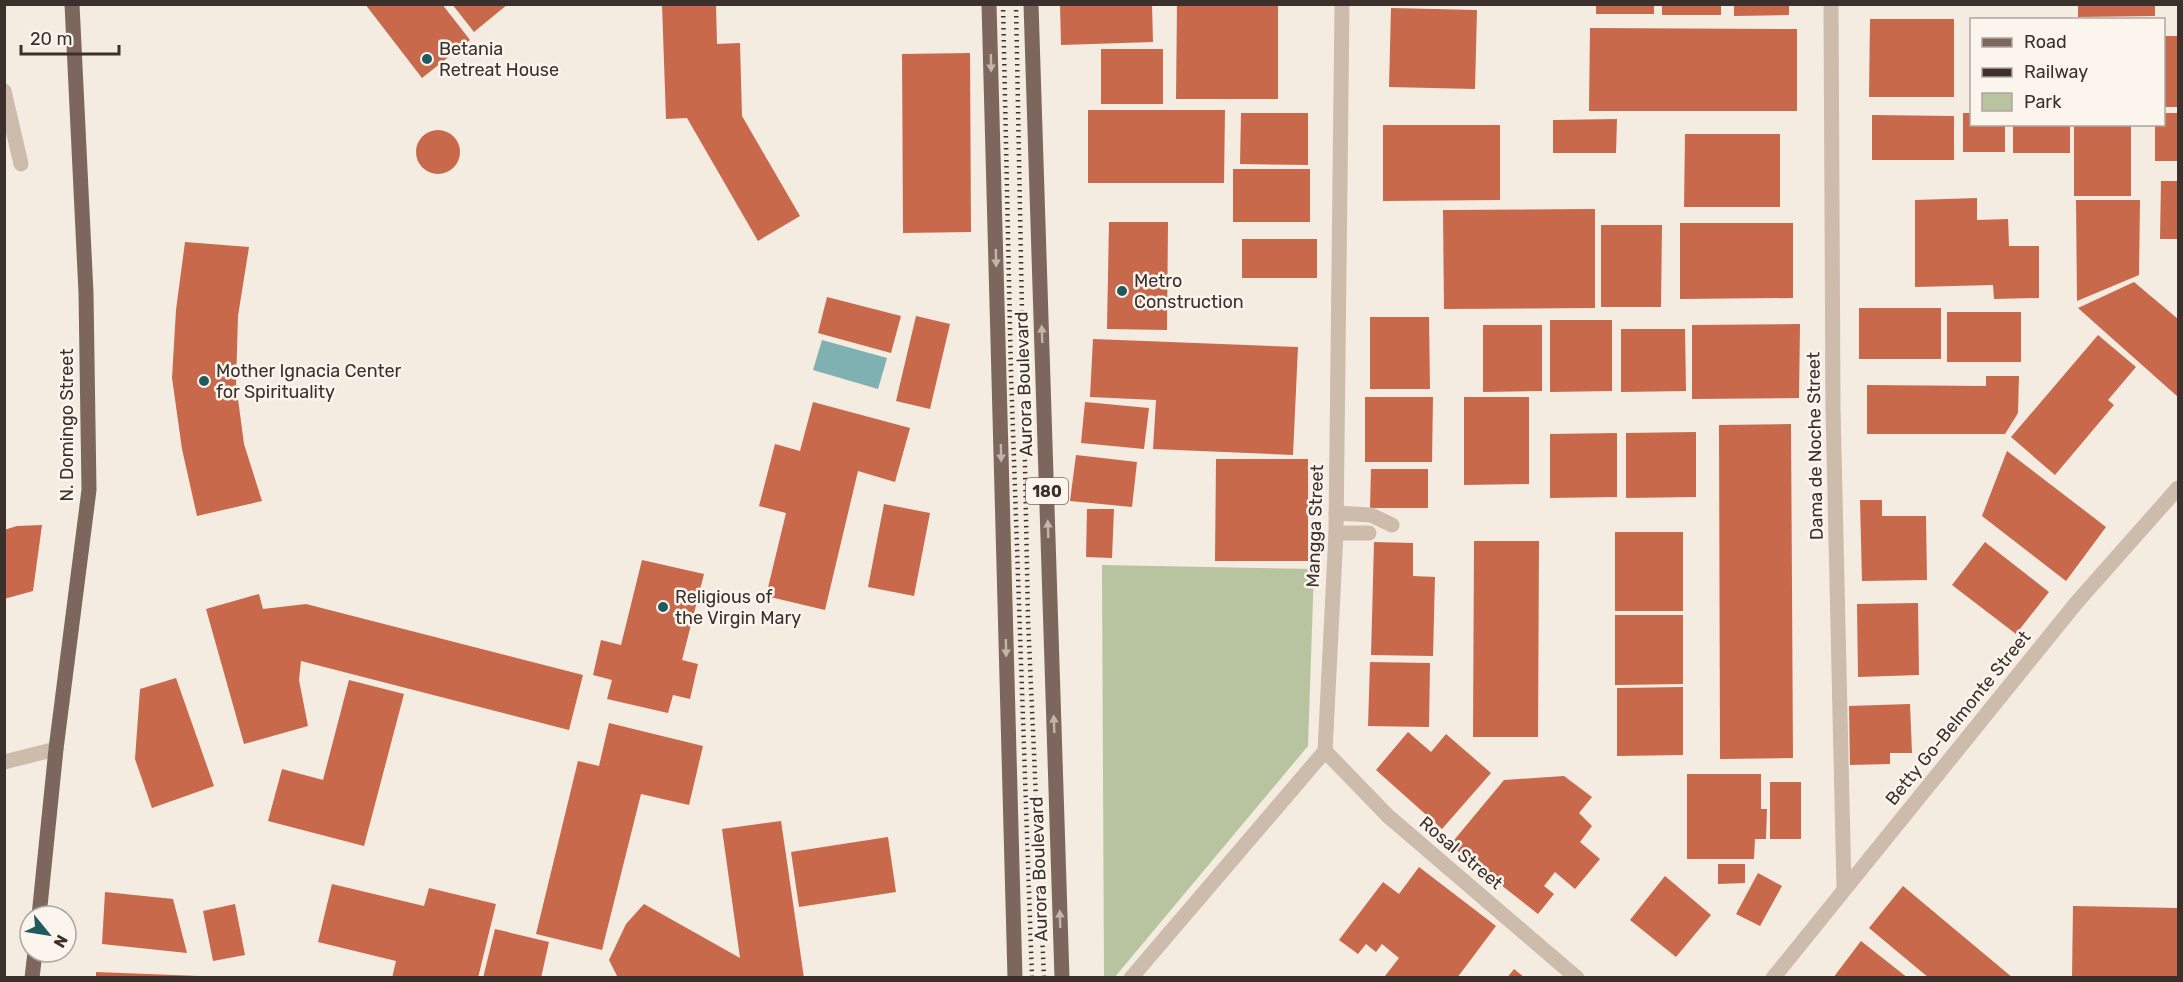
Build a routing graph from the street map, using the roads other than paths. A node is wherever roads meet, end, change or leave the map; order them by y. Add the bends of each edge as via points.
1 (72, 4) edge
2 (989, 4) edge
3 (1031, 4) edge
4 (1342, 4) edge
5 (1831, 4) edge
6 (4, 91) edge
7 (21, 164) dead end
8 (2178, 488) edge
9 (1336, 513) junction
10 (1392, 525) dead end
11 (1336, 533) junction
12 (1370, 533) dead end
13 (56, 749) junction
14 (1325, 751) junction
15 (4, 762) edge
16 (1845, 888) junction
17 (40, 904) edge
18 (1015, 978) edge
19 (1062, 978) edge
20 (1131, 978) edge
21 (1577, 978) edge
22 (1773, 978) edge

1 - 13 main road, N. Domingo Street via 86,293 89,490
2 -> 18 main road, Aurora Boulevard / 180
19 -> 3 main road, Aurora Boulevard / 180
4 - 9 street, Mangga Street
5 - 16 street, Dama de Noche Street via 1833,408
6 - 7 street
8 - 16 street, Betty Go-Belmonte Street via 2077,602
9 - 10 street via 1371,514
9 - 11 street, Mangga Street
11 - 12 street
11 - 14 street, Mangga Street
13 - 15 street
13 - 17 main road, N. Domingo Street
14 - 20 street
14 - 21 street, Rosal Street via 1388,816
16 - 22 street, Betty Go-Belmonte Street

